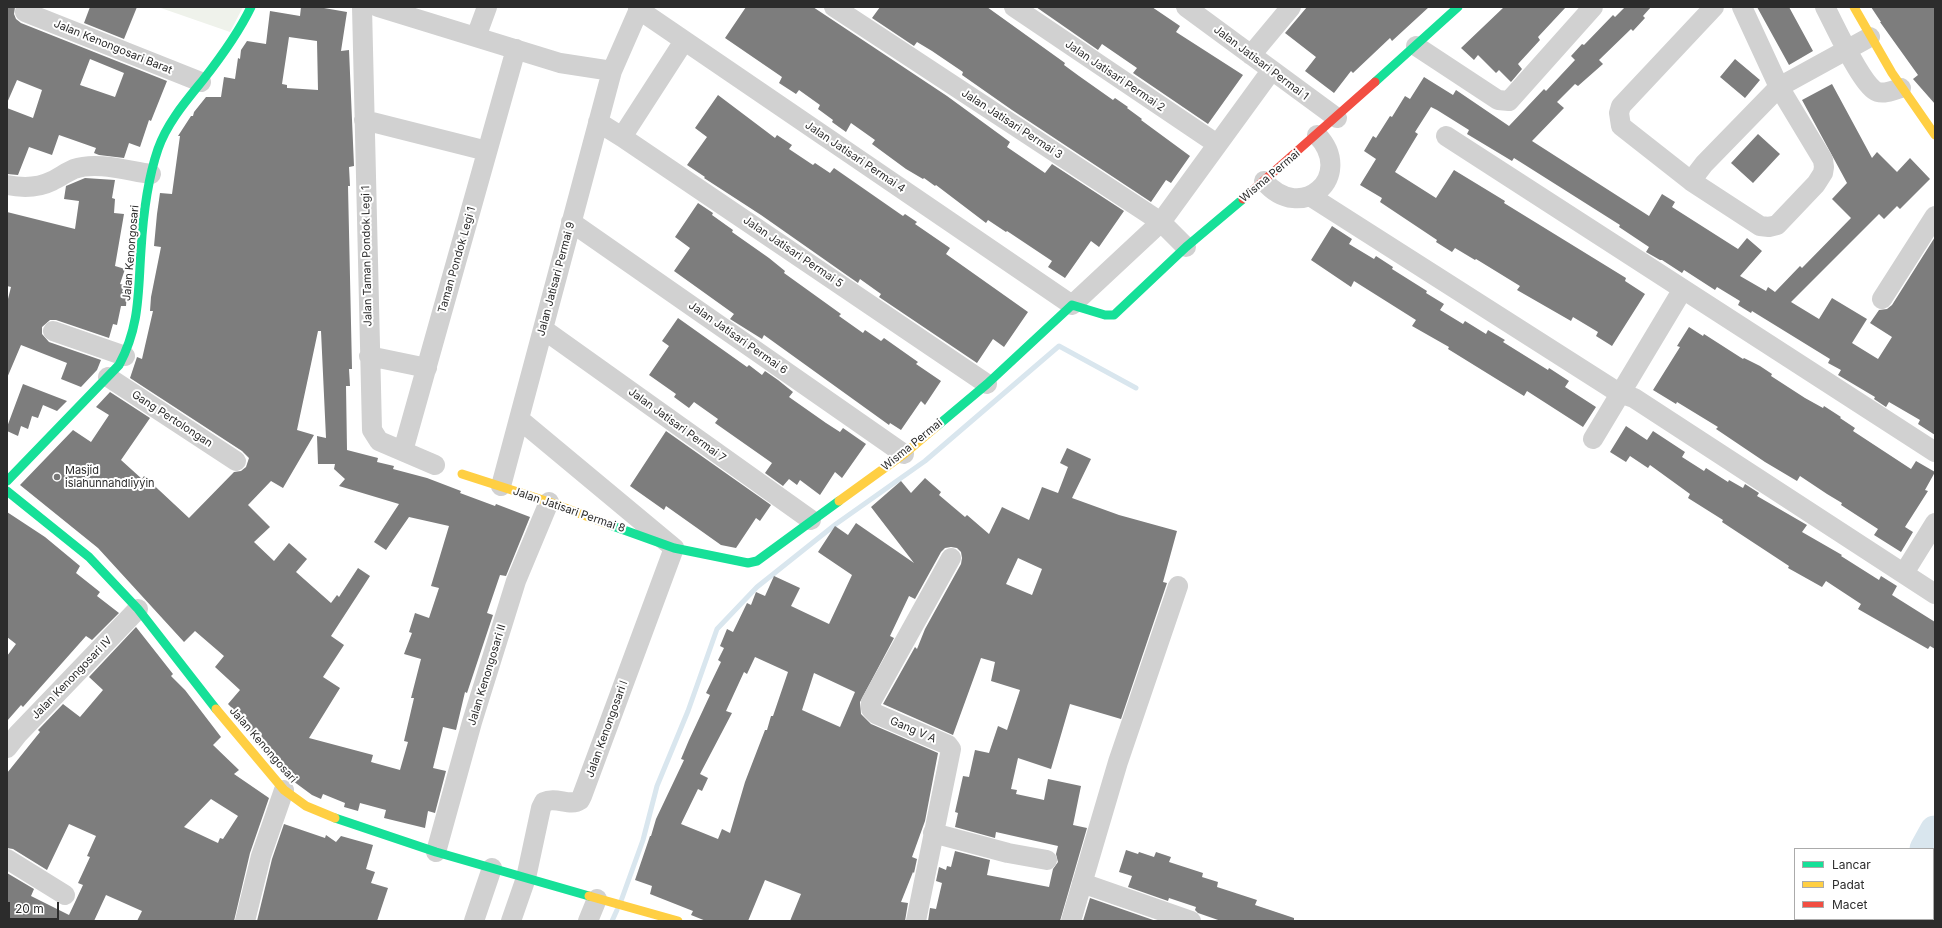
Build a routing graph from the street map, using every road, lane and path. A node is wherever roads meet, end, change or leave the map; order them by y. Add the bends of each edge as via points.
1 (251, 7) edge
2 (362, 7) edge
3 (378, 7) edge
4 (487, 7) edge
5 (834, 7) edge
6 (1014, 7) edge
7 (1186, 7) edge
8 (1290, 7) edge
9 (1458, 7) edge
10 (1593, 7) edge
11 (1714, 7) edge
12 (1742, 7) edge
13 (1825, 7) edge
14 (1854, 7) edge
15 (639, 8) edge
16 (25, 12) dead end
17 (476, 37) junction
18 (1870, 37) junction
19 (684, 41) junction
20 (1416, 46) junction
21 (516, 49) junction
22 (1847, 50) junction
23 (1251, 56) junction
24 (612, 71) junction
25 (1271, 71) junction
26 (201, 82) junction
27 (1779, 87) junction
28 (1902, 88) junction
29 (1337, 118) junction
30 (364, 120) junction
31 (598, 122) junction
32 (1317, 135) junction
33 (1935, 135) edge
34 (1446, 136) dead end
35 (622, 137) junction
36 (1217, 144) junction
37 (487, 152) junction
38 (151, 174) junction
39 (1264, 180) junction
40 (1691, 181) junction
41 (7, 185) edge
42 (1316, 192) junction
43 (1935, 216) edge
44 (571, 222) junction
45 (1161, 222) junction
46 (1186, 247) junction
47 (1683, 289) junction
48 (1882, 299) dead end
49 (1072, 305) junction
50 (543, 329) junction
51 (53, 331) dead end
52 (125, 356) junction
53 (369, 356) junction
54 (427, 368) junction
55 (108, 377) junction
56 (987, 384) junction
57 (1626, 391) junction
58 (519, 419) junction
59 (1593, 439) dead end
60 (404, 451) junction
61 (1935, 452) edge
62 (904, 454) junction
63 (236, 461) dead end
64 (435, 465) dead end
65 (462, 474) dead end
66 (7, 481) edge
67 (501, 486) junction
68 (7, 491) edge
69 (549, 502) junction
70 (811, 520) junction
71 (1935, 523) edge
72 (674, 548) junction
73 (951, 558) dead end
74 (738, 561) joint
75 (1904, 573) junction
76 (1178, 586) dead end
77 (1935, 594) edge
78 (138, 609) junction
79 (7, 748) edge
80 (284, 790) junction
81 (932, 833) junction
82 (436, 852) junction
83 (7, 859) edge
84 (1047, 860) dead end
85 (492, 868) junction
86 (526, 878) junction
87 (1082, 883) junction
88 (65, 895) dead end
89 (599, 899) junction
90 (245, 921) edge
91 (474, 921) edge
92 (511, 921) edge
93 (588, 921) edge
94 (678, 921) edge
95 (916, 921) edge
96 (1071, 921) edge
97 (1191, 921) edge

1 - 26 street, Jalan Kenongosari via 232,43
2 - 30 street, Jalan Taman Pondok Legi 1
3 - 17 street
4 - 17 street
5 - 45 street, Jalan Jatisari Permai 3
6 - 36 street, Jalan Jatisari Permai 2
7 - 23 street, Jalan Jatisari Permai 1
8 - 23 street
9 - 20 street, Wisma Permai
10 - 20 street via 1509,101 1498,100
11 - 40 street via 1621,106 1619,113 1621,126
12 - 27 street
13 - 22 street
14 - 18 street
15 - 19 street, Jalan Jatisari Permai 4
15 - 24 street, Jalan Jatisari Permai 9
16 - 26 street, Jalan Kenongosari Barat
17 - 21 street
18 - 22 street
18 - 28 street
19 - 35 street
19 - 49 street, Jalan Jatisari Permai 4
20 - 29 street, Wisma Permai
21 - 24 street via 560,63
21 - 37 street, Taman Pondok Legi 1
22 - 27 street
22 - 28 street via 1864,79 1875,91 1883,93
23 - 25 street, Jalan Jatisari Permai 1
24 - 31 street, Jalan Jatisari Permai 9
25 - 29 street, Jalan Jatisari Permai 1
25 - 36 street, Wisma Permai
26 - 38 street, Jalan Kenongosari via 167,127
27 - 40 street via 1704,164
27 - 40 street via 1823,160 1823,173 1816,184 1777,225 1769,227 1760,226
28 - 33 street
29 - 32 street, Wisma Permai
30 - 37 street
30 - 53 street, Jalan Taman Pondok Legi 1
31 - 35 street, Jalan Jatisari Permai 5
31 - 44 street, Jalan Jatisari Permai 9
32 - 39 street, Wisma Permai
32 - 42 street via 1330,155 1331,167 1328,178
34 - 47 street
35 - 56 street, Jalan Jatisari Permai 5
36 - 45 street, Wisma Permai
37 - 54 street, Taman Pondok Legi 1
38 - 41 street via 94,166 74,169 39,186
38 - 52 street, Jalan Kenongosari via 141,249 138,320
39 - 42 street via 1273,191 1284,197 1298,199
39 - 46 street, Wisma Permai
42 - 57 street
43 - 48 street
44 - 50 street, Jalan Jatisari Permai 9
44 - 62 street, Jalan Jatisari Permai 6
45 - 46 street, Jalan Jatisari Permai 3
45 - 49 street, Wisma Permai
46 - 49 street, Wisma Permai via 1114,315 1105,315
47 - 57 street
47 - 61 street
49 - 56 street, Wisma Permai
50 - 58 street, Jalan Jatisari Permai 9
50 - 70 street, Jalan Jatisari Permai 7
51 - 52 street
52 - 55 street, Jalan Kenongosari
53 - 54 street
53 - 60 street, Jalan Taman Pondok Legi 1 via 372,430 379,441
54 - 60 street, Taman Pondok Legi 1
55 - 63 street, Gang Pertolongan
55 - 66 street, Jalan Kenongosari
56 - 62 street, Wisma Permai
57 - 59 street
57 - 75 street
58 - 67 street, Jalan Jatisari Permai 9
58 - 72 street, Jalan Jatisari Permai 8
60 - 64 street, Jalan Taman Pondok Legi 1
62 - 70 street, Wisma Permai
65 - 67 street, Jalan Jatisari Permai 8
67 - 69 street, Jalan Jatisari Permai 8
68 - 78 street, Jalan Kenongosari via 89,557
69 - 72 street, Jalan Jatisari Permai 8
69 - 82 street, Jalan Kenongosari II via 516,581 472,722
70 - 74 street, Wisma Permai via 763,558 748,563
71 - 75 street
72 - 74 street, Jalan Jatisari Permai 8
72 - 86 street, Jalan Kenongosari I via 582,796 577,802 554,799 544,802
73 - 81 street, Gang V A via 871,702 871,709 876,714 950,747
75 - 77 street
76 - 87 street via 1116,769
78 - 79 street, Jalan Kenongosari IV
78 - 80 street, Jalan Kenongosari via 233,731
80 - 82 street, Jalan Kenongosari via 306,806 320,812
80 - 90 street via 261,856
81 - 84 street
81 - 95 street, Gang V A
82 - 85 street, Jalan Kenongosari
83 - 88 street
85 - 86 street, Jalan Kenongosari
85 - 91 street
86 - 89 street, Jalan Kenongosari
86 - 92 street
87 - 96 street
87 - 97 street
89 - 93 street
89 - 94 street, Jalan Kenongosari

